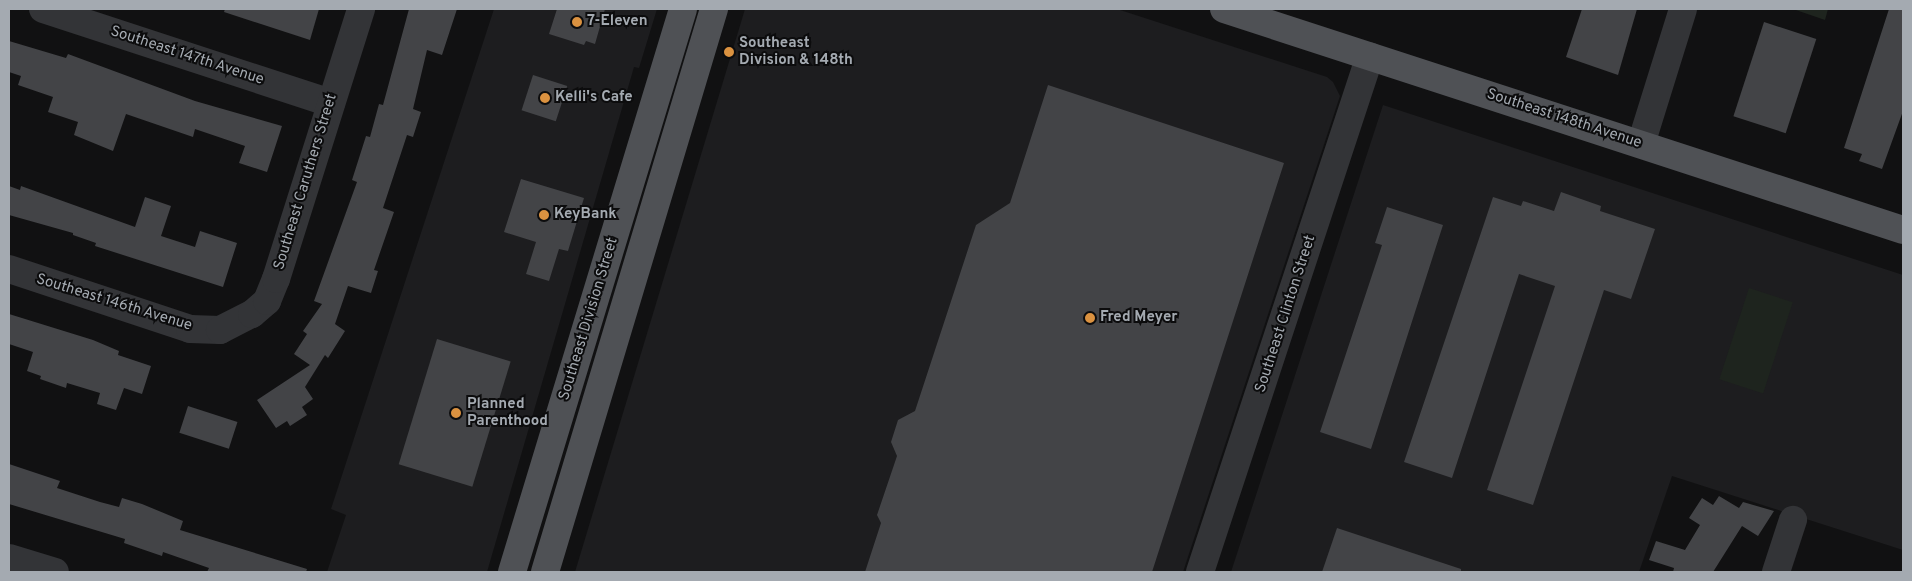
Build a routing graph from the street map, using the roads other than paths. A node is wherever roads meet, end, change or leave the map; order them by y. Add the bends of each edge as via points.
1 (43, 9) edge
2 (361, 9) edge
3 (683, 9) edge
4 (714, 9) edge
5 (1224, 9) edge
6 (1683, 9) edge
7 (1370, 56) junction
8 (330, 103) junction
9 (1640, 144) junction
10 (1903, 230) edge
11 (9, 269) edge
12 (220, 330) joint
13 (1793, 520) dead end
14 (9, 558) edge
15 (55, 572) edge
16 (512, 572) edge
17 (545, 572) edge
18 (1200, 572) edge
19 (1776, 572) edge

1 - 8 street, Southeast 147th Avenue
2 - 8 street, Southeast Caruthers Street
3 - 16 main road, Southeast Division Street
4 - 17 main road, Southeast Division Street
5 - 7 main road, Southeast 148th Avenue
6 - 9 street
7 - 9 main road, Southeast 148th Avenue
7 - 18 street, Southeast Clinton Street
8 - 12 street, Southeast Caruthers Street via 267,301 239,324
9 - 10 main road, Southeast 148th Avenue
11 - 12 street, Southeast 146th Avenue via 190,329
13 - 19 street
14 - 15 street

